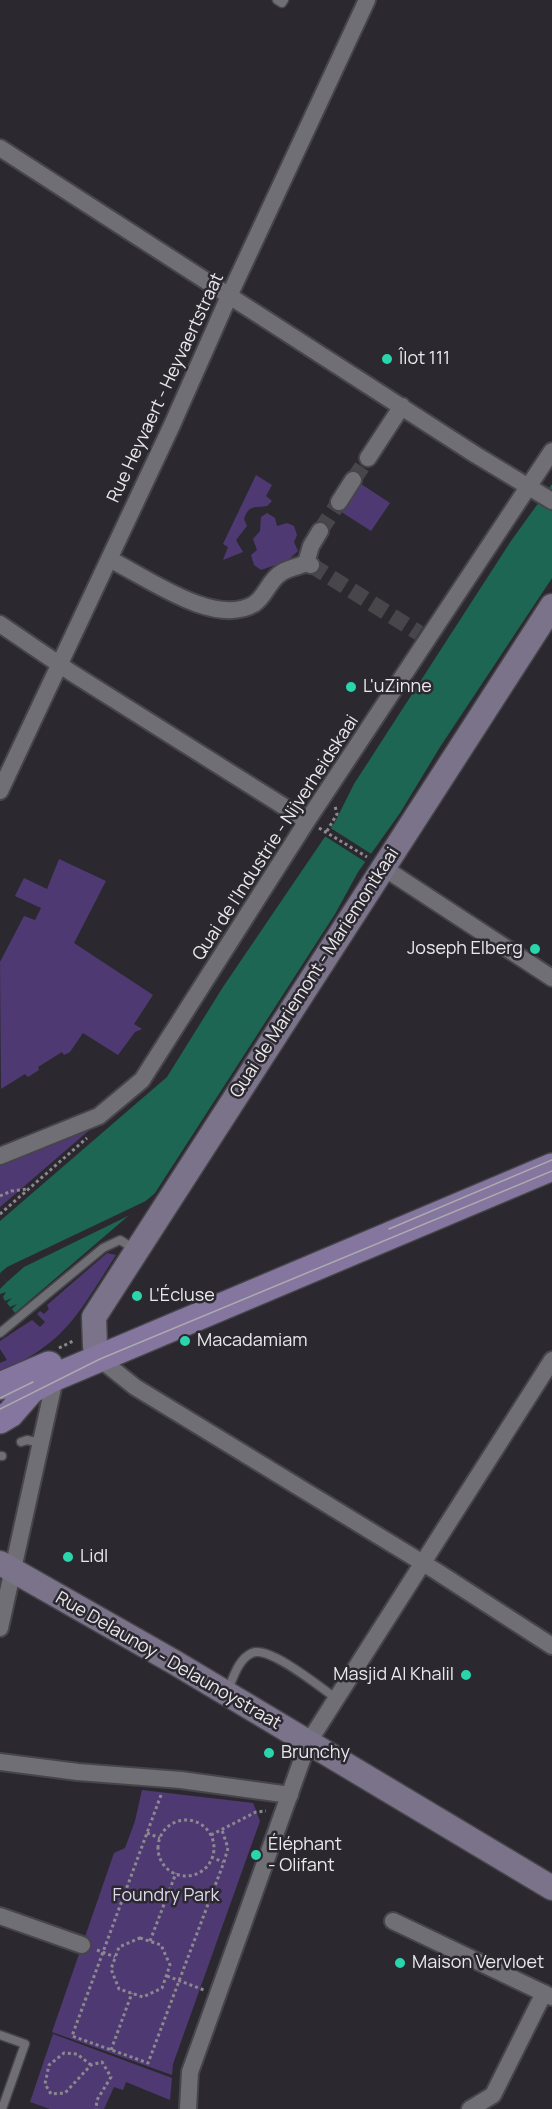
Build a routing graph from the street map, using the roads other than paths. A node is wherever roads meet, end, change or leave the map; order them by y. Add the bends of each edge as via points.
1 (277, 0) edge
2 (284, 0) edge
3 (367, 0) edge
4 (0, 148) edge
5 (230, 294) junction
6 (402, 406) junction
7 (552, 451) edge
8 (368, 458) tunnel mouth
9 (353, 480) tunnel mouth
10 (540, 494) edge
11 (339, 502) tunnel mouth
12 (320, 531) tunnel mouth
13 (109, 559) junction
14 (552, 606) edge
15 (0, 624) edge
16 (59, 664) junction
17 (0, 791) edge
18 (307, 821) junction
19 (376, 863) junction
20 (552, 978) edge
21 (0, 1156) edge
22 (552, 1156) edge
23 (552, 1167) edge
24 (136, 1250) junction
25 (0, 1333) edge
26 (97, 1352) junction
27 (552, 1360) edge
28 (57, 1371) junction
29 (17, 1389) edge
30 (0, 1407) edge
31 (0, 1420) edge
32 (21, 1442) dead end
33 (41, 1443) junction
34 (422, 1563) junction
35 (7, 1567) edge
36 (0, 1628) edge
37 (552, 1646) edge
38 (225, 1695) junction
39 (337, 1699) junction
40 (308, 1743) junction
41 (0, 1762) edge
42 (290, 1795) junction
43 (552, 1888) edge
44 (0, 1916) edge
45 (393, 1921) dead end
46 (82, 1945) dead end
47 (548, 1995) edge
48 (0, 2035) edge
49 (2, 2109) edge
50 (188, 2109) edge
51 (470, 2109) edge

1 - 2 lane
3 - 5 street, Rue Heyvaert - Heyvaertstraat
4 - 5 street
5 - 6 street
5 - 13 street, Rue Heyvaert - Heyvaertstraat
6 - 8 street
6 - 10 street
7 - 10 street, Quai de l'Industrie - Nijverheidskaai
9 - 11 street
10 - 18 street, Quai de l'Industrie - Nijverheidskaai
12 - 13 street via 311,546 308,564 279,573 254,604 231,611 208,608
13 - 16 street, Rue Heyvaert - Heyvaertstraat
14 - 19 street, Quai de Mariemont - Mariemontkaai
15 - 16 street
16 - 17 street, Rue Heyvaert - Heyvaertstraat
16 - 18 street
18 - 21 street, Quai de l'Industrie - Nijverheidskaai via 142,1080 99,1116
19 - 20 street
19 - 24 street, Quai de Mariemont - Mariemontkaai
22 - 26 main road
23 - 26 main road
24 - 25 lane via 120,1240 103,1248
24 - 26 street, Quai de Mariemont - Mariemontkaai via 94,1317
26 - 28 main road
26 - 34 street via 135,1387
27 - 34 street
28 - 29 main road
28 - 33 street
29 - 30 lane
29 - 31 main road via 10,1414
32 - 33 lane
33 - 35 street
34 - 37 street
34 - 39 street
35 - 36 street
35 - 38 street, Rue Delaunoy - Delaunoystraat
38 - 39 lane via 241,1661 261,1651
38 - 40 street, Rue Delaunoy - Delaunoystraat
39 - 40 street
40 - 42 street
40 - 43 street, Rue Delaunoy - Delaunoystraat
41 - 42 street
42 - 50 street via 190,2072
44 - 46 street
45 - 47 street
47 - 51 street via 493,2095
48 - 49 lane via 25,2044

